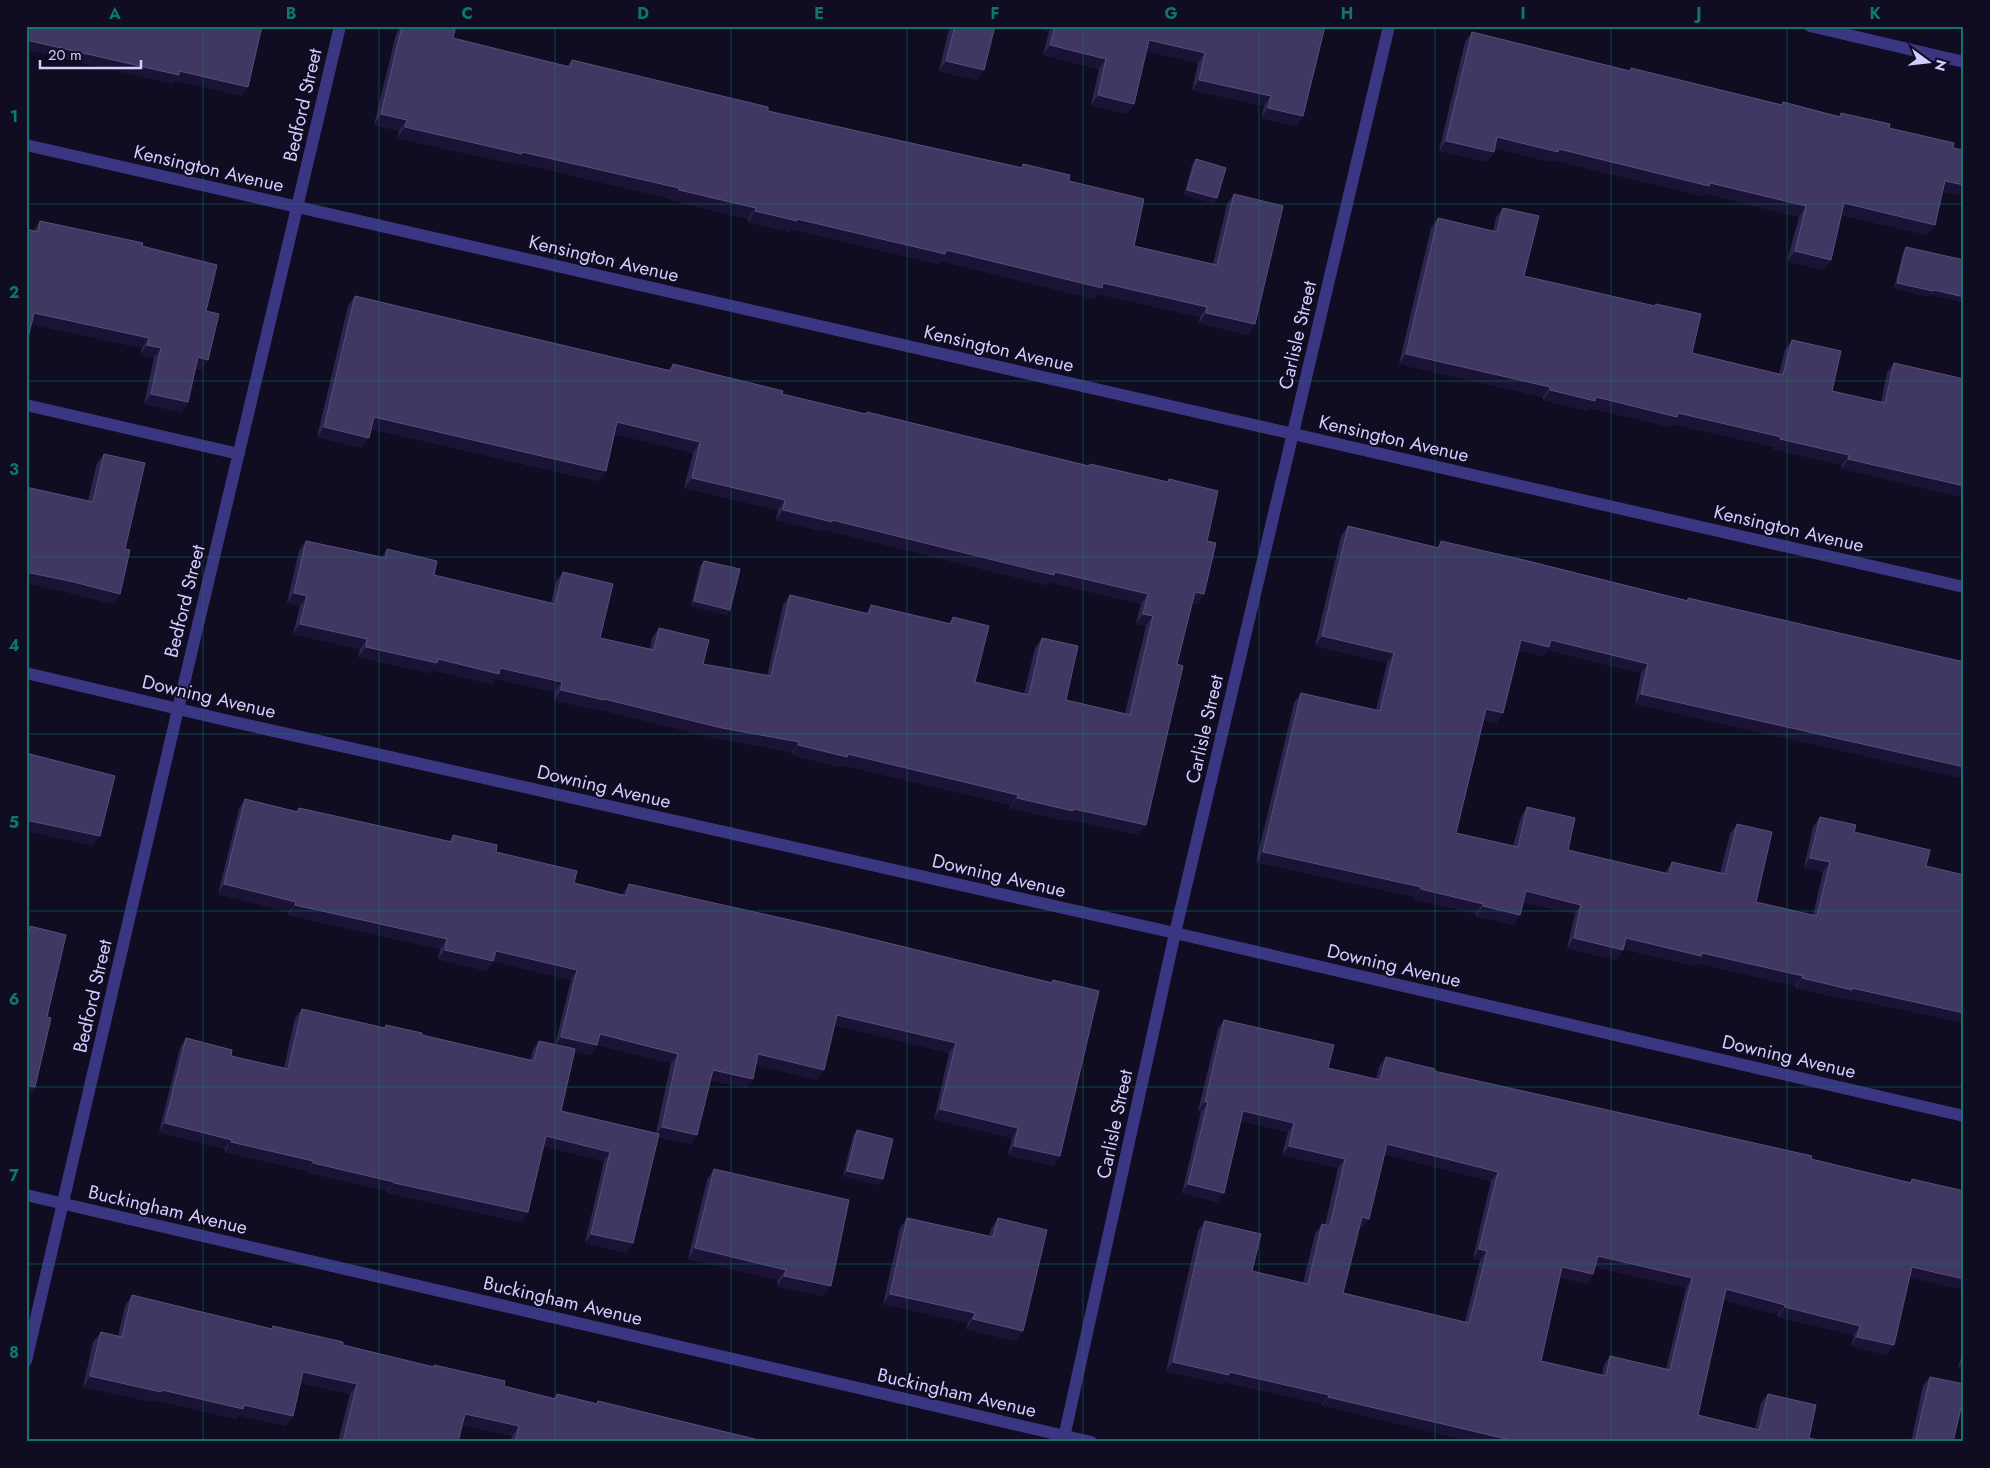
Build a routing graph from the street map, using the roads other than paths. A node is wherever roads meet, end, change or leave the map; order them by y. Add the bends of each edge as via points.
1 (340, 26) edge
2 (1389, 26) edge
3 (1810, 26) edge
4 (1964, 62) edge
5 (26, 145) edge
6 (298, 208) junction
7 (26, 404) edge
8 (1292, 434) junction
9 (239, 454) junction
10 (1964, 587) edge
11 (26, 673) edge
12 (178, 709) junction
13 (1175, 933) junction
14 (1964, 1116) edge
15 (26, 1195) edge
16 (63, 1204) junction
17 (26, 1361) edge
18 (1064, 1439) edge
19 (1090, 1442) edge

1 - 6 street, Bedford Street
2 - 8 street, Carlisle Street
3 - 4 street
5 - 6 street, Kensington Avenue
6 - 8 street, Kensington Avenue
6 - 9 street, Bedford Street
7 - 9 street
8 - 10 street, Kensington Avenue
8 - 13 street, Carlisle Street
9 - 12 street, Bedford Street
11 - 12 street, Downing Avenue
12 - 13 street, Downing Avenue
12 - 16 street, Bedford Street
13 - 14 street, Downing Avenue
13 - 18 street, Carlisle Street
15 - 16 street, Buckingham Avenue
16 - 17 street, Bedford Street
16 - 18 street, Buckingham Avenue
18 - 19 street, Buckingham Avenue

